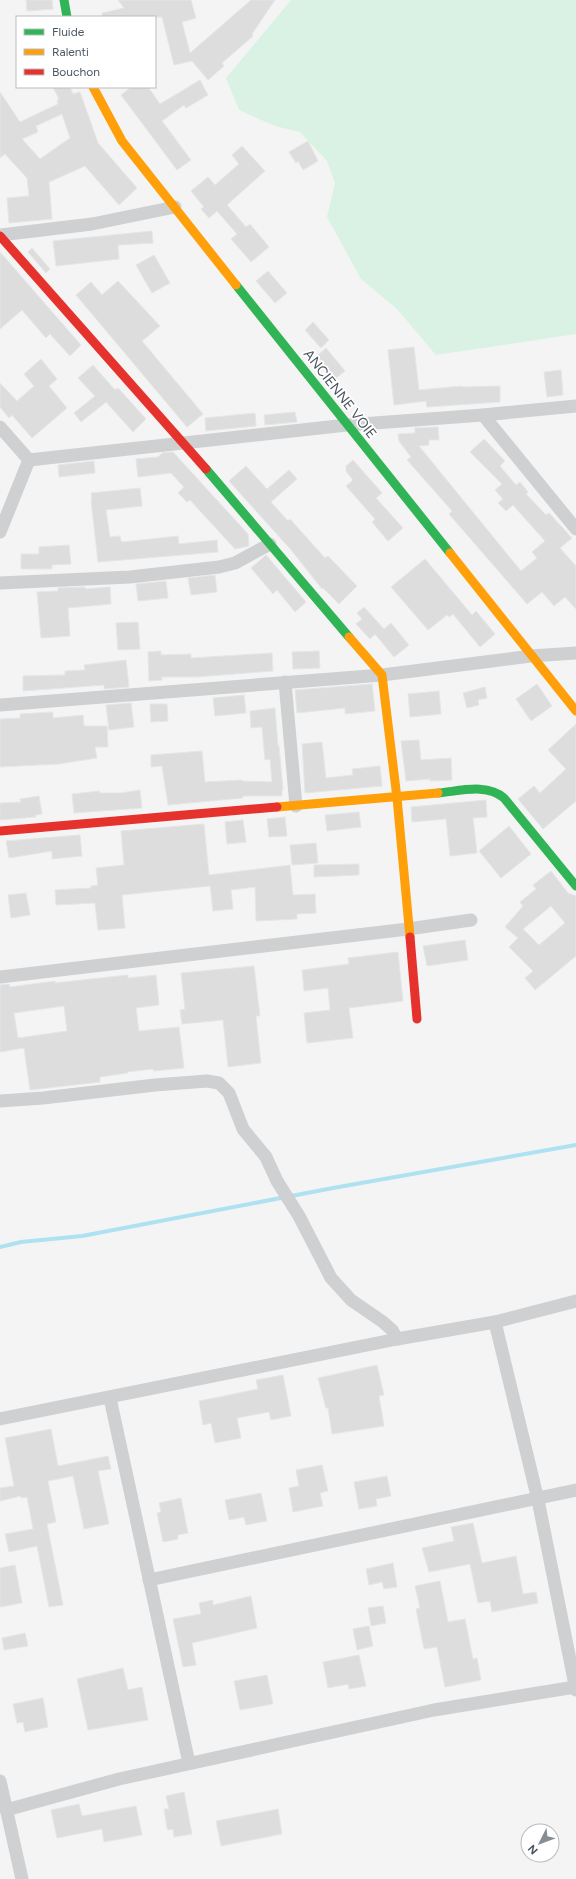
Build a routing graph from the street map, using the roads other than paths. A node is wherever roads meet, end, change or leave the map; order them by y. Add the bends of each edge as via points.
1 (64, 0) edge
2 (67, 16) edge
3 (94, 88) edge
4 (175, 207) junction
5 (0, 236) edge
6 (576, 406) edge
7 (483, 415) junction
8 (347, 425) junction
9 (0, 427) edge
10 (184, 443) junction
11 (29, 460) junction
12 (576, 529) edge
13 (0, 532) edge
14 (270, 544) junction
15 (0, 583) edge
16 (576, 653) edge
17 (531, 656) junction
18 (382, 675) junction
19 (285, 682) junction
20 (0, 705) edge
21 (576, 711) edge
22 (397, 798) junction
23 (296, 806) junction
24 (0, 832) edge
25 (576, 886) edge
26 (471, 920) dead end
27 (408, 929) junction
28 (0, 977) edge
29 (417, 1019) dead end
30 (0, 1102) edge
31 (576, 1301) edge
32 (495, 1322) junction
33 (397, 1339) junction
34 (110, 1398) junction
35 (0, 1419) edge
36 (576, 1490) edge
37 (538, 1500) junction
38 (149, 1580) junction
39 (576, 1688) edge
40 (189, 1763) junction
41 (0, 1781) edge
42 (6, 1810) junction
43 (22, 1879) edge

1 - 2 street
3 - 4 street, ANCIENNE VOIE via 122,141
4 - 5 street via 92,224
4 - 8 street, ANCIENNE VOIE
5 - 10 street
6 - 7 street
7 - 8 street
7 - 12 street
8 - 10 street
8 - 17 street, ANCIENNE VOIE
9 - 11 street
10 - 11 street
10 - 14 street
11 - 13 street
14 - 15 street via 235,563 219,567 130,577
14 - 18 street
16 - 17 street
17 - 18 street
17 - 21 street, ANCIENNE VOIE
18 - 19 street
18 - 22 street
19 - 20 street
19 - 23 street
22 - 23 street
22 - 25 street via 481,788 497,792
22 - 27 street
23 - 24 street
26 - 27 street
27 - 28 street
27 - 29 street
30 - 33 street via 155,1085 207,1081 218,1083 230,1093 243,1129 266,1157 332,1278 351,1300 384,1322
31 - 32 street
32 - 33 street
32 - 37 street
33 - 34 street
34 - 35 street
34 - 38 street
36 - 37 street
37 - 38 street
37 - 39 street
38 - 40 street
39 - 40 street via 434,1710
40 - 42 street
41 - 42 street
42 - 43 street

